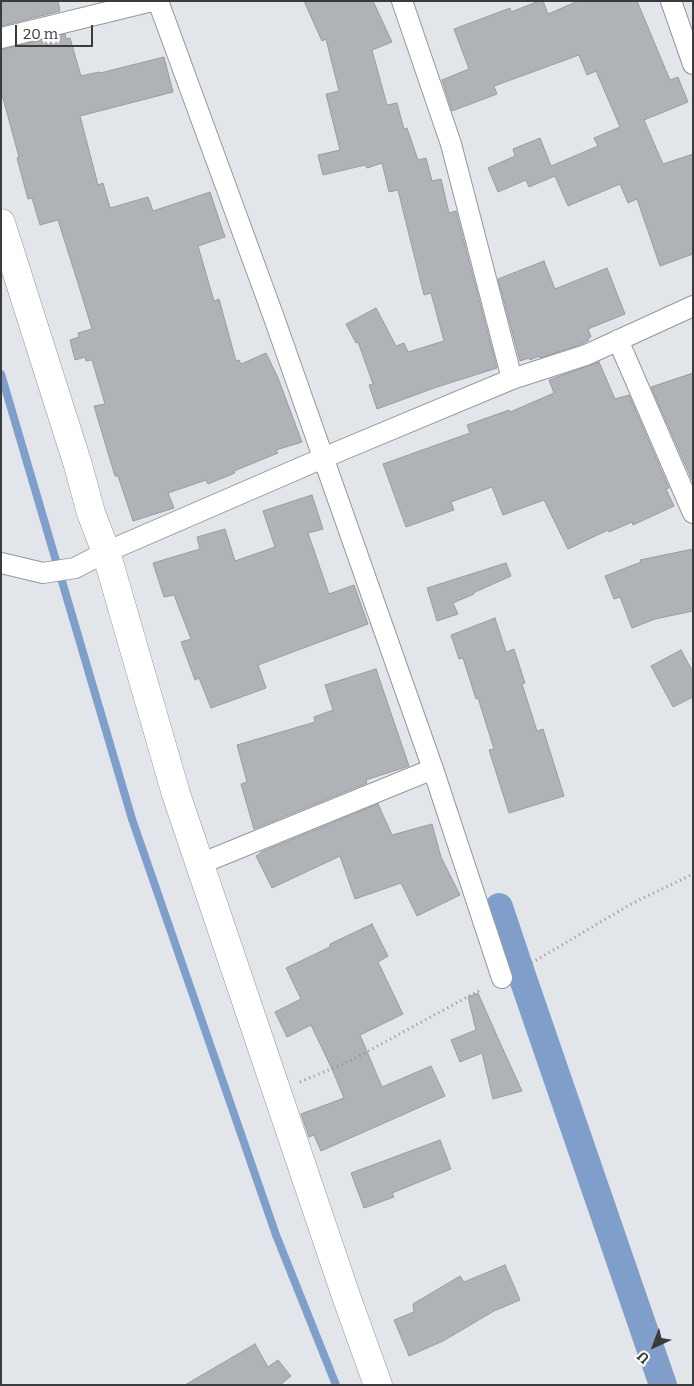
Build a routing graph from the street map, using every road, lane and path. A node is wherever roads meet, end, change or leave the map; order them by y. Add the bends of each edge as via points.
1 (152, 1) edge
2 (158, 1) edge
3 (402, 1) edge
4 (671, 1) edge
5 (1, 38) edge
6 (693, 64) edge
7 (1, 223) edge
8 (693, 306) edge
9 (618, 340) junction
10 (512, 379) junction
11 (323, 458) junction
12 (693, 513) edge
13 (106, 552) junction
14 (1, 563) edge
15 (433, 769) junction
16 (200, 864) junction
17 (502, 978) dead end
18 (378, 1385) edge

1 - 5 street
2 - 11 street
3 - 10 street via 450,144
4 - 6 street
7 - 13 street
8 - 9 street
9 - 10 street via 586,355
9 - 12 street
10 - 11 street
11 - 13 street
11 - 15 street
13 - 14 street via 75,568 43,573
13 - 16 street via 176,794
15 - 16 street
15 - 17 street
16 - 18 street

